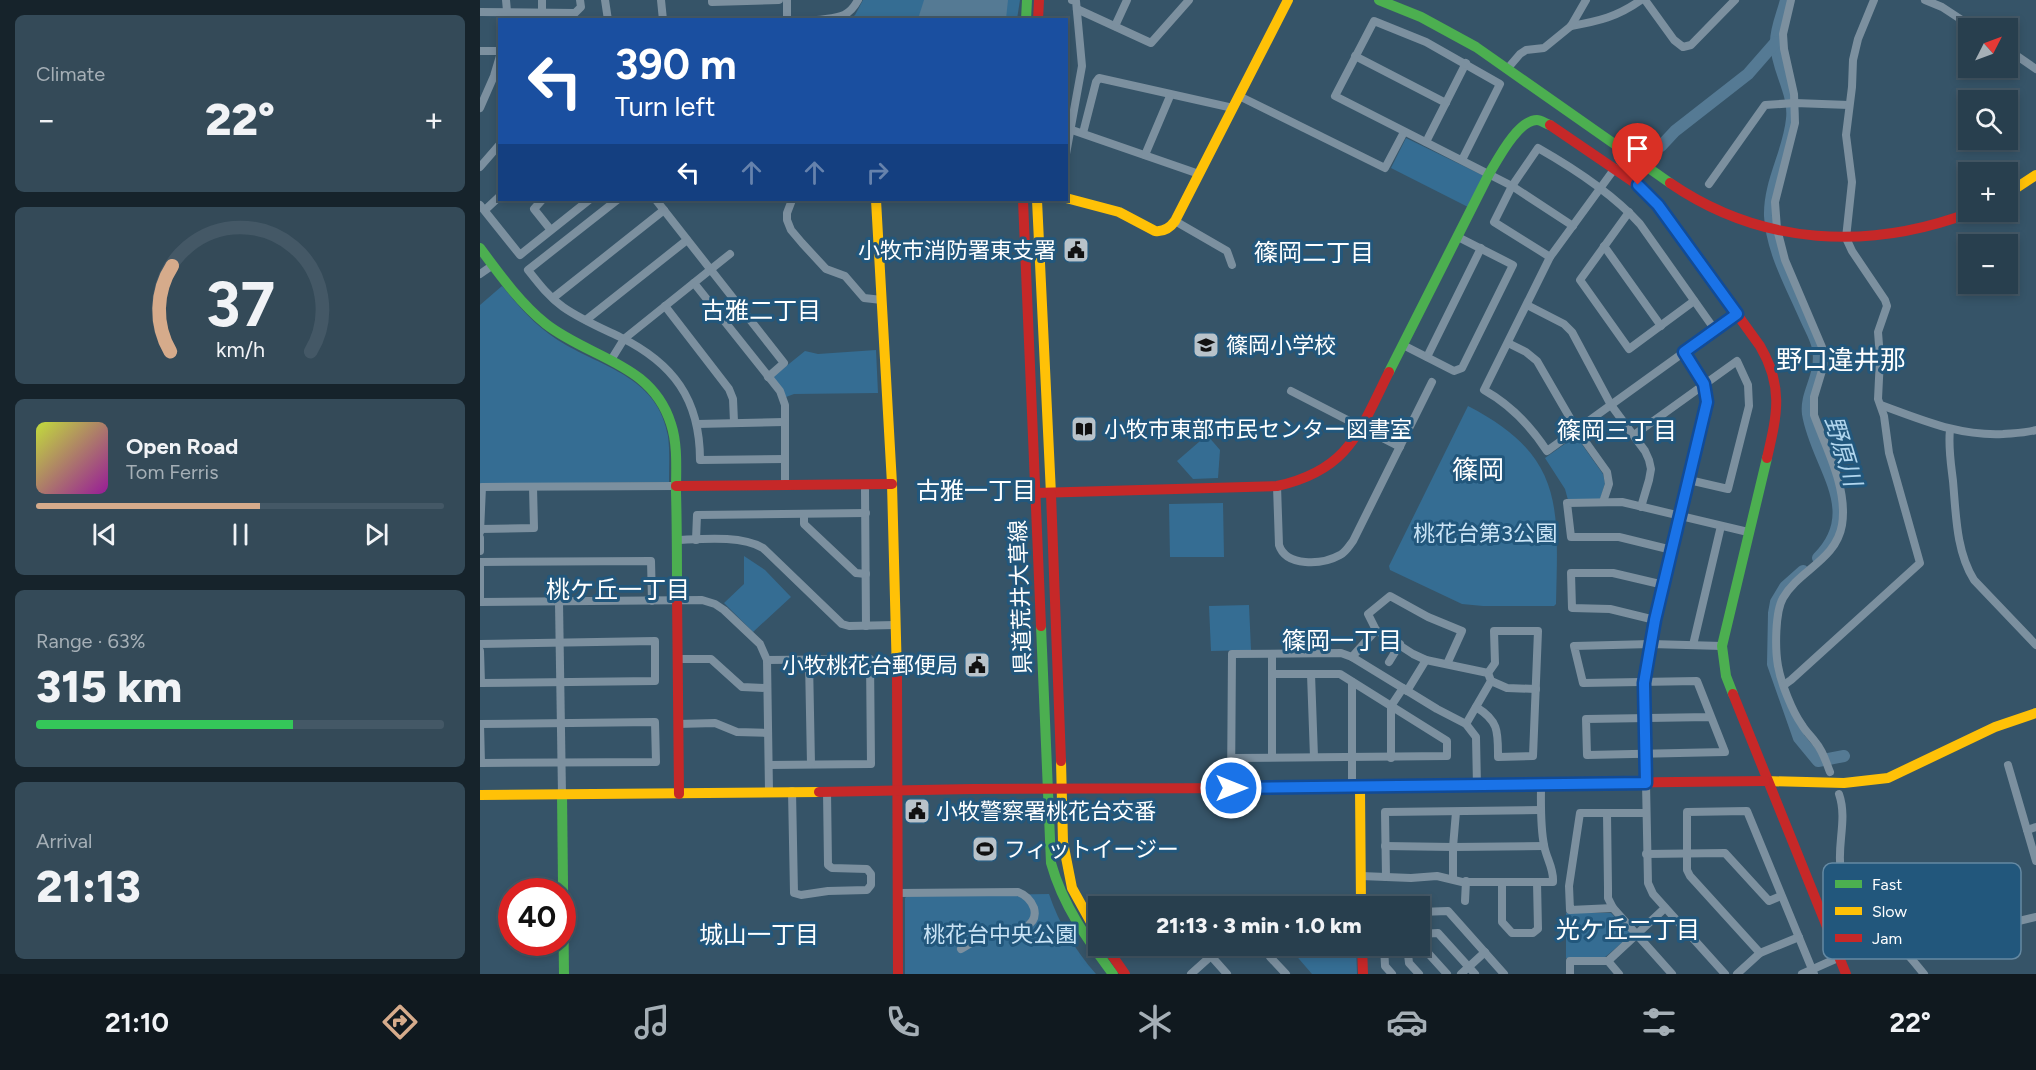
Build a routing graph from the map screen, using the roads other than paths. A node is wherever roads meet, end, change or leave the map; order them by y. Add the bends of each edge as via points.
1 (506, 0) edge
2 (542, 0) edge
3 (580, 0) edge
4 (605, 0) edge
5 (661, 0) edge
6 (712, 0) edge
7 (779, 0) edge
8 (787, 0) edge
9 (858, 0) edge
10 (1027, 0) edge
11 (1039, 0) edge
12 (1072, 0) edge
13 (1127, 0) edge
14 (1190, 0) edge
15 (1198, 0) edge
16 (1288, 0) edge
17 (1379, 0) edge
18 (1586, 0) edge
19 (1643, 0) edge
20 (1735, 0) edge
21 (1791, 0) edge
22 (1874, 0) edge
23 (1925, 0) edge
24 (1077, 9) junction
25 (507, 11) junction
26 (480, 12) edge
27 (542, 16) edge
28 (608, 18) edge
29 (663, 18) edge
30 (788, 18) edge
31 (830, 18) edge
32 (1026, 18) edge
33 (1038, 18) edge
34 (1959, 18) edge
35 (1115, 26) junction
36 (1571, 26) junction
37 (480, 51) edge
38 (498, 51) edge
39 (1355, 56) junction
40 (2018, 57) edge
41 (498, 63) edge
42 (1467, 63) junction
43 (1508, 68) junction
44 (2036, 69) edge
45 (1170, 96) junction
46 (1239, 96) junction
47 (1446, 103) junction
48 (1792, 103) junction
49 (1849, 105) junction
50 (480, 108) edge
51 (1233, 108) junction
52 (1072, 130) junction
53 (1404, 132) junction
54 (1083, 133) junction
55 (1426, 142) junction
56 (498, 146) edge
57 (1068, 146) edge
58 (1145, 155) junction
59 (1462, 160) junction
60 (480, 167) edge
61 (1615, 168) junction
62 (1199, 174) junction
63 (1489, 174) junction
64 (2036, 175) edge
65 (1709, 184) dead end
66 (1512, 186) junction
67 (2018, 187) edge
68 (1600, 189) junction
69 (498, 197) edge
70 (1068, 198) edge
71 (541, 201) edge
72 (588, 201) edge
73 (616, 201) edge
74 (657, 201) edge
75 (792, 201) edge
76 (876, 201) edge
77 (1023, 201) edge
78 (1038, 201) edge
79 (482, 207) edge
80 (664, 210) junction
81 (1629, 212) junction
82 (1958, 217) edge
83 (1175, 221) junction
84 (1573, 226) junction
85 (1773, 228) junction
86 (550, 229) junction
87 (1458, 237) junction
88 (1846, 238) junction
89 (687, 240) junction
90 (1604, 246) junction
91 (480, 248) edge
92 (1481, 248) junction
93 (730, 254) dead end
94 (1550, 257) junction
95 (493, 265) junction
96 (1232, 265) dead end
97 (711, 270) junction
98 (480, 274) edge
99 (694, 283) junction
100 (553, 298) junction
101 (882, 300) junction
102 (1694, 301) junction
103 (1527, 305) junction
104 (665, 306) junction
105 (1737, 314) junction
106 (586, 320) junction
107 (1661, 326) junction
108 (1715, 330) junction
109 (624, 339) junction
110 (1508, 343) junction
111 (1403, 345) junction
112 (1684, 352) junction
113 (1427, 357) junction
114 (611, 360) junction
115 (768, 377) junction
116 (1432, 382) dead end
117 (1704, 384) junction
118 (1291, 391) dead end
119 (1611, 405) junction
120 (1881, 405) junction
121 (734, 422) junction
122 (784, 422) junction
123 (697, 424) junction
124 (1361, 428) junction
125 (1577, 430) junction
126 (1950, 430) junction
127 (2036, 430) edge
128 (1634, 435) junction
129 (1400, 447) junction
130 (785, 459) junction
131 (1689, 480) junction
132 (892, 484) junction
133 (785, 485) junction
134 (676, 486) junction
135 (1277, 486) junction
136 (533, 487) junction
137 (865, 490) dead end
138 (1036, 493) junction
139 (1051, 493) junction
140 (1603, 502) junction
141 (1641, 507) junction
142 (866, 513) junction
143 (804, 514) junction
144 (1680, 516) junction
145 (1721, 525) junction
146 (480, 530) edge
147 (1748, 532) junction
148 (480, 538) edge
149 (676, 540) junction
150 (696, 540) junction
151 (1672, 550) junction
152 (480, 551) edge
153 (866, 574) junction
154 (1664, 585) junction
155 (676, 600) junction
156 (652, 601) junction
157 (559, 602) junction
158 (1655, 620) junction
159 (895, 625) junction
160 (866, 626) junction
161 (1376, 630) junction
162 (560, 643) junction
163 (480, 644) edge
164 (1400, 644) junction
165 (1651, 644) junction
166 (1693, 645) junction
167 (2036, 645) edge
168 (1722, 646) junction
169 (480, 651) edge
170 (1272, 654) junction
171 (1352, 657) junction
172 (677, 659) junction
173 (767, 660) junction
174 (1426, 660) junction
175 (809, 661) junction
176 (1389, 662) dead end
177 (1447, 664) junction
178 (1272, 674) junction
179 (1311, 674) junction
180 (1490, 677) junction
181 (1352, 682) junction
182 (561, 683) junction
183 (1644, 683) junction
184 (1784, 685) junction
185 (767, 688) junction
186 (1405, 689) junction
187 (1536, 689) junction
188 (1391, 706) junction
189 (1476, 707) junction
190 (2036, 713) edge
191 (1710, 717) junction
192 (1645, 718) junction
193 (561, 723) junction
194 (678, 724) junction
195 (1466, 724) junction
196 (768, 733) junction
197 (1645, 754) junction
198 (1272, 757) junction
199 (1314, 757) junction
200 (1352, 757) junction
201 (1232, 758) junction
202 (1391, 758) junction
203 (561, 763) junction
204 (811, 764) junction
205 (769, 765) junction
206 (2008, 765) dead end
207 (1830, 772) dead end
208 (1769, 781) junction
209 (1541, 783) junction
210 (1646, 783) junction
211 (1477, 786) junction
212 (1231, 788) junction
213 (1356, 788) junction
214 (1048, 789) junction
215 (1062, 789) junction
216 (899, 790) junction
217 (769, 791) junction
218 (792, 791) junction
219 (827, 791) junction
220 (562, 794) junction
221 (679, 794) junction
222 (1839, 794) dead end
223 (480, 795) edge
224 (1540, 810) junction
225 (1456, 812) junction
226 (1646, 813) junction
227 (1607, 814) junction
228 (2036, 827) edge
229 (2027, 830) junction
230 (1385, 846) junction
231 (1544, 846) junction
232 (1453, 847) junction
233 (1687, 853) junction
234 (1646, 854) junction
235 (2036, 861) edge
236 (1840, 863) edge
237 (1361, 876) junction
238 (1386, 877) junction
239 (1453, 879) junction
240 (1466, 882) junction
241 (1503, 882) junction
242 (1537, 882) junction
243 (898, 893) junction
244 (1361, 896) edge
245 (1781, 896) junction
246 (1465, 901) dead end
247 (1613, 908) junction
248 (1665, 908) junction
249 (1430, 912) edge
250 (1823, 915) edge
251 (2036, 917) edge
252 (1088, 918) edge
253 (2021, 921) edge
254 (1430, 933) edge
255 (1636, 935) junction
256 (1799, 937) junction
257 (961, 949) dead end
258 (1485, 952) junction
259 (1760, 953) junction
260 (1430, 955) edge
261 (1113, 956) edge
262 (1270, 956) edge
263 (1362, 956) edge
264 (1385, 956) edge
265 (1408, 956) edge
266 (1837, 959) edge
267 (1841, 959) edge
268 (1910, 959) edge
269 (1608, 961) junction
270 (1468, 967) junction
271 (1814, 972) edge
272 (564, 974) edge
273 (898, 974) edge
274 (1113, 974) edge
275 (1125, 974) edge
276 (1191, 974) edge
277 (1227, 974) edge
278 (1286, 974) edge
279 (1363, 974) edge
280 (1392, 974) edge
281 (1419, 974) edge
282 (1447, 974) edge
283 (1461, 974) edge
284 (1475, 974) edge
285 (1504, 974) edge
286 (1570, 974) edge
287 (1619, 974) edge
288 (1672, 974) edge
289 (1725, 974) edge
290 (1737, 974) edge
291 (1802, 974) edge
292 (1846, 974) edge
293 (1924, 974) edge

1 - 25 street
2 - 27 street
3 - 27 street via 581,7 575,13
4 - 28 street
5 - 29 street
6 - 7 street
8 - 30 street
9 - 31 street via 851,12
10 - 32 street
11 - 33 street
12 - 24 street via 1076,1
13 - 35 street
14 - 15 street
14 - 35 street via 1151,43
16 - 46 street
17 - 43 street via 1449,31
18 - 36 street
19 - 20 street via 1683,46 1691,45
19 - 36 street via 1601,21
21 - 48 street via 1783,34
22 - 49 street via 1858,39
23 - 34 street
24 - 35 street
24 - 52 street via 1082,66
25 - 26 street
25 - 27 street
36 - 43 street via 1544,48 1526,50
37 - 38 street
39 - 42 street via 1374,21
39 - 47 street
39 - 53 street via 1335,96
40 - 44 street
41 - 50 street
42 - 47 street
42 - 59 street via 1500,84
43 - 85 street via 1673,185 1733,216
45 - 51 street
45 - 54 street via 1099,78
45 - 58 street
46 - 51 street
46 - 53 street via 1385,168
47 - 55 street
48 - 49 street
48 - 65 street via 1765,105
48 - 85 street via 1794,133 1775,202
49 - 88 street via 1846,135 1851,182
51 - 62 street
52 - 54 street
52 - 57 street
53 - 55 street
54 - 58 street
55 - 59 street
56 - 60 street
58 - 62 street
59 - 63 street
61 - 63 street via 1538,120 1525,123
61 - 68 street
61 - 105 street via 1658,205
62 - 83 street
63 - 66 street
63 - 87 street
64 - 67 street
66 - 68 street via 1538,148
66 - 84 street
66 - 94 street via 1494,222
68 - 81 street
68 - 84 street
69 - 79 street
70 - 83 street via 1129,216 1153,231 1164,231
71 - 86 street via 534,209
72 - 86 street
73 - 100 street via 528,270
74 - 80 street
75 - 101 street via 787,220 802,243 826,269 845,276 864,298
76 - 101 street
77 - 138 street, 県道荒井大草線
78 - 139 street, 県道荒井大草線
79 - 86 street via 520,255
80 - 89 street
80 - 100 street
81 - 90 street
81 - 102 street
82 - 88 street via 1917,230
83 - 96 street via 1219,244 1227,251
84 - 94 street
85 - 88 street
85 - 184 street via 1822,347 1824,364 1812,407 1838,480 1843,511 1832,549 1791,587 1780,604 1777,650
87 - 92 street
87 - 111 street
88 - 120 street via 1887,306 1878,332
89 - 97 street
89 - 106 street
90 - 107 street
90 - 107 street via 1580,280 1623,341 1629,349
91 - 95 street
92 - 113 street
92 - 113 street via 1513,266 1462,368 1454,371
93 - 97 street
94 - 103 street
95 - 98 street
95 - 114 street via 540,319
97 - 99 street
97 - 115 street via 784,363
99 - 104 street
99 - 115 street
100 - 106 street
101 - 132 street
102 - 107 street
102 - 108 street
103 - 110 street
103 - 119 street via 1572,332
104 - 109 street
104 - 121 street via 729,389
105 - 108 street
105 - 147 street via 1767,358 1778,398
106 - 109 street
108 - 112 street
109 - 114 street
109 - 123 street via 668,369 684,391
110 - 125 street via 1537,361
110 - 125 street via 1484,390 1519,414 1547,451
111 - 113 street
111 - 124 street
112 - 117 street
112 - 119 street
114 - 134 street via 646,382 666,408 675,440
115 - 122 street via 783,398
116 - 129 street
117 - 128 street
117 - 131 street via 1707,402
117 - 131 street via 1737,361 1748,385 1749,406 1728,489
118 - 124 street
119 - 125 street
119 - 128 street
120 - 126 street
120 - 184 street via 1889,453 1920,563
121 - 122 street
121 - 123 street
122 - 130 street
123 - 130 street via 700,460
124 - 129 street
124 - 135 street via 1344,453 1325,470 1305,480
125 - 140 street via 1607,472 1609,484
126 - 127 street via 1987,434
126 - 167 street via 1955,514 1968,570
128 - 141 street via 1651,469
129 - 135 street via 1353,541 1333,557 1300,561 1281,552
130 - 133 street
131 - 144 street
132 - 133 street
132 - 159 street
133 - 134 street
134 - 136 street
134 - 149 street
135 - 139 street
136 - 146 street via 482,487
136 - 146 street via 534,528
137 - 142 street
138 - 139 street
138 - 214 street, 県道荒井大草線
139 - 215 street, 県道荒井大草線
140 - 141 street
140 - 151 street via 1567,502 1571,537 1618,537
141 - 144 street
142 - 143 street
142 - 153 street
143 - 150 street via 697,514
143 - 153 street via 804,524 856,573
144 - 145 street
144 - 151 street
145 - 147 street
145 - 166 street
147 - 168 street
148 - 152 street
149 - 150 street
149 - 155 street
150 - 160 street via 754,543 842,624
151 - 154 street
153 - 160 street
154 - 158 street
154 - 158 street via 1612,573 1571,573 1572,608 1610,609
155 - 156 street
155 - 172 street
155 - 173 street via 716,603 760,644
156 - 157 street
156 - 157 street via 651,561 480,562 480,602
157 - 162 street
158 - 165 street
159 - 160 street
159 - 216 street
161 - 164 street
161 - 171 street
161 - 177 street via 1368,614 1390,596 1462,631
162 - 163 street
162 - 182 street
162 - 182 street via 655,641 655,681
164 - 174 street
164 - 176 street
165 - 166 street
165 - 183 street
165 - 183 street via 1574,646 1583,683
166 - 168 street
168 - 208 street via 1726,676
169 - 182 street via 481,683
170 - 171 street via 1341,653
170 - 178 street
170 - 201 street via 1232,654
171 - 186 street
172 - 185 street via 711,659 742,687
172 - 194 street
173 - 175 street
173 - 185 street
174 - 177 street
174 - 186 street
175 - 204 street
175 - 204 street via 870,659 871,764
177 - 180 street
178 - 179 street
178 - 198 street
179 - 181 street via 1340,675
179 - 199 street
180 - 187 street via 1508,688
180 - 187 street via 1495,663 1494,631 1538,631
180 - 189 street
181 - 188 street
181 - 200 street
182 - 193 street
183 - 191 street via 1697,681
183 - 192 street
184 - 207 street via 1801,724 1818,744
185 - 196 street
186 - 188 street
186 - 195 street
187 - 189 street via 1533,756 1498,757 1495,724
188 - 202 street
188 - 202 street via 1447,741 1447,756
189 - 195 street
190 - 208 street via 1995,727 1888,778 1844,783
191 - 192 street
191 - 197 street via 1725,752
192 - 197 street
192 - 197 street via 1586,719 1587,755
193 - 203 street
193 - 203 street via 480,724 481,763
193 - 203 street via 655,722 656,762
194 - 196 street via 715,723 737,732
194 - 221 street
195 - 211 street via 1476,737
196 - 205 street
197 - 210 street
198 - 199 street
198 - 201 street
199 - 200 street
200 - 202 street
200 - 213 street
201 - 212 street
203 - 220 street
204 - 205 street
205 - 217 street
206 - 229 street
208 - 210 street
208 - 250 street
209 - 210 street
209 - 211 street
209 - 224 street
210 - 226 street
211 - 213 street
212 - 213 street
212 - 215 street
213 - 237 street
214 - 215 street
214 - 216 street
214 - 274 street, 県道荒井大草線 via 1054,879 1075,923
215 - 252 street, 県道荒井大草線 via 1063,842 1069,875
216 - 219 street
216 - 243 street
217 - 218 street
217 - 221 street
218 - 219 street
218 - 219 street via 794,893 867,890 871,885 867,869 828,865
220 - 221 street
220 - 223 street
220 - 272 street
222 - 236 street via 1843,806
224 - 225 street
224 - 231 street
225 - 230 street via 1385,812
225 - 232 street
226 - 227 street
226 - 234 street
227 - 247 street via 1608,898
227 - 247 street via 1580,813 1569,886 1570,910
228 - 229 street
229 - 235 street
230 - 232 street
230 - 238 street
231 - 232 street
231 - 242 street via 1553,882
232 - 239 street
233 - 234 street
233 - 245 street via 1725,853 1769,902
233 - 245 street via 1687,812 1747,812
233 - 259 street via 1690,876
234 - 248 street via 1648,883
237 - 238 street
237 - 244 street
238 - 239 street
239 - 240 street
240 - 241 street
240 - 246 street
241 - 242 street
241 - 242 street via 1502,922 1512,933 1533,933 1538,929
243 - 257 street via 1018,892 1032,903 1034,917 1023,929 984,936
243 - 273 street
245 - 256 street
247 - 255 street
248 - 255 street
248 - 289 street
249 - 258 street via 1448,911
251 - 253 street
254 - 270 street via 1438,933
255 - 269 street
255 - 288 street
256 - 259 street
256 - 271 street
258 - 270 street
258 - 285 street
259 - 290 street
260 - 282 street
261 - 275 street
262 - 278 street
263 - 279 street
264 - 280 street via 1385,966
265 - 281 street
266 - 271 street
267 - 292 street
268 - 293 street
269 - 286 street via 1570,961
269 - 287 street
270 - 283 street
270 - 284 street
271 - 291 street
276 - 277 street via 1211,956

